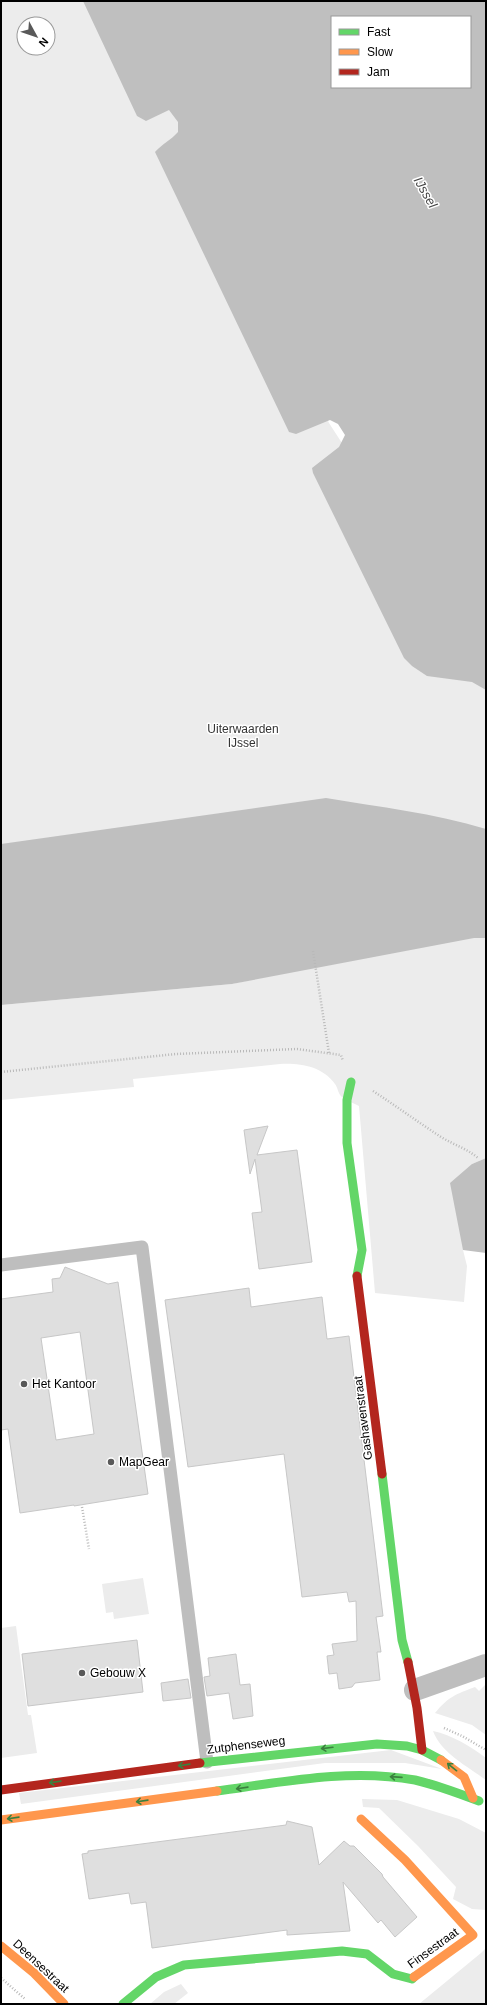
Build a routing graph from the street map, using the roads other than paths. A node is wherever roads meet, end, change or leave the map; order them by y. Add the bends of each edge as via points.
1 (351, 1082) road end
2 (1, 1265) edge
3 (486, 1665) edge
4 (415, 1690) junction
5 (422, 1750) junction
6 (207, 1762) junction
7 (1, 1790) edge
8 (473, 1798) junction
9 (486, 1804) edge
10 (361, 1819) dead end
11 (1, 1820) edge
12 (1, 1946) edge
13 (64, 2004) edge
14 (123, 2004) edge

1 - 4 street, Gashavenstraat via 347,1100 347,1143 362,1250 357,1272 402,1640
2 - 6 lane via 142,1247
3 - 4 street
4 - 5 street, Gashavenstraat
5 -> 6 street, Zutphenseweg via 391,1744 367,1744
8 -> 5 street, Zutphenseweg via 464,1776 446,1762
6 -> 7 street, Zutphenseweg
8 - 9 street
8 -> 11 street via 404,1777 353,1775
10 - 14 street, Finsestraat via 405,1860 473,1935 412,1979 393,1974 367,1954 342,1950 184,1966 156,1977
12 - 13 street, Deensestraat via 34,1973

